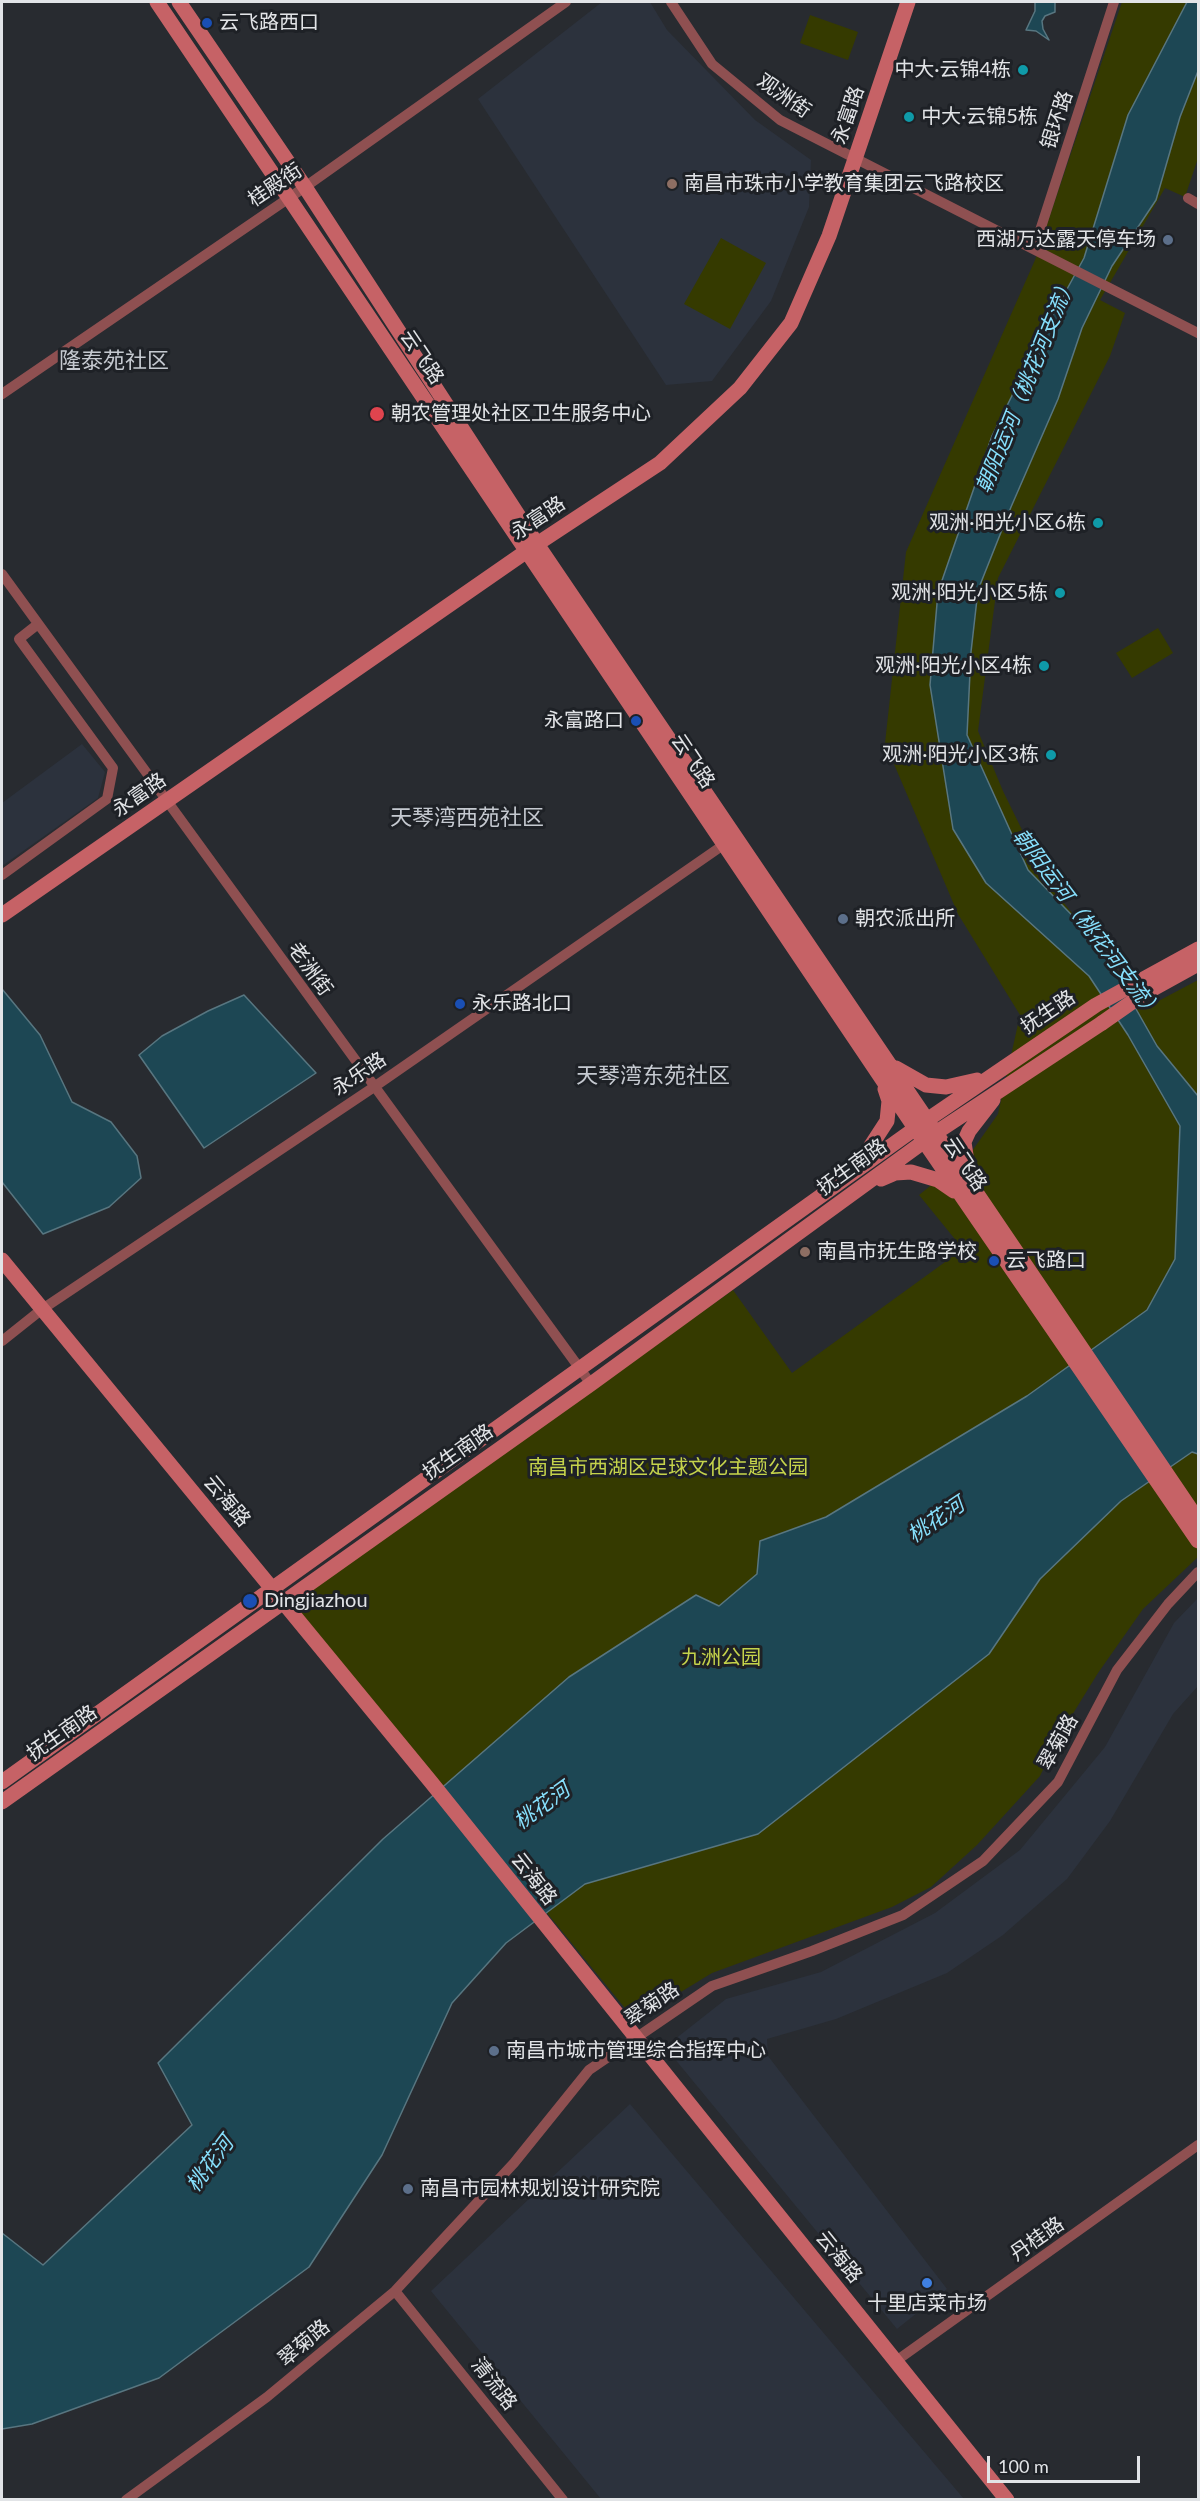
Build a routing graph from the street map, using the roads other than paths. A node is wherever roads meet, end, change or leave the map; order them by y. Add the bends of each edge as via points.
1 (156, 2) edge
2 (179, 2) edge
3 (566, 2) edge
4 (671, 2) edge
5 (908, 2) edge
6 (1114, 2) edge
7 (855, 159) junction
8 (305, 188) junction
9 (289, 197) junction
10 (1188, 198) dead end
11 (1198, 204) edge
12 (1034, 249) junction
13 (1198, 333) edge
14 (2, 394) edge
15 (532, 547) junction
16 (2, 574) edge
17 (38, 624) junction
18 (167, 801) junction
19 (730, 840) junction
20 (2, 875) edge
21 (2, 915) edge
22 (1198, 949) edge
23 (1198, 964) edge
24 (1140, 988) junction
25 (890, 1064) junction
26 (992, 1076) junction
27 (883, 1080) junction
28 (374, 1087) junction
29 (1002, 1089) junction
30 (926, 1130) junction
31 (849, 1176) junction
32 (971, 1183) junction
33 (857, 1190) junction
34 (962, 1197) junction
35 (2, 1260) edge
36 (41, 1310) junction
37 (2, 1341) edge
38 (578, 1369) junction
39 (591, 1384) junction
40 (1167, 1484) junction
41 (1198, 1520) edge
42 (1198, 1541) edge
43 (1198, 1572) edge
44 (273, 1589) junction
45 (284, 1602) junction
46 (2, 1782) edge
47 (2, 1802) edge
48 (635, 2037) junction
49 (1198, 2145) edge
50 (395, 2291) junction
51 (896, 2361) junction
52 (126, 2499) edge
53 (563, 2499) edge
54 (1007, 2499) edge

1 - 9 main road, 云飞路
2 - 8 main road, 云飞路
3 - 8 street, 桂殿街
4 - 7 street, 观洲街 via 712,64 780,120
5 - 7 main road, 永富路
6 - 12 street, 银环路
7 - 12 street, 观洲街
7 - 15 main road, 永富路 via 830,236 791,322 740,388 660,463
8 - 9 street, 桂殿街
8 - 15 main road, 云飞路
9 - 14 street, 桂殿街
9 - 15 main road, 云飞路
10 - 11 street
12 - 13 street, 观洲街
15 - 18 main road, 永富路
15 - 19 main road, 云飞路
16 - 17 street, 老洲街
17 - 18 street, 老洲街
17 - 20 street via 19,639 113,768 107,799
18 - 21 main road, 永富路
18 - 28 street, 老洲街
19 - 25 main road, 云飞路
19 - 27 main road, 云飞路
19 - 28 street, 永乐路
22 - 24 main road, 抚生路
23 - 24 main road, 抚生路
24 - 26 main road, 抚生路 via 1096,1005
24 - 29 main road, 抚生路, bridge via 1102,1023
25 - 26 main road via 926,1085 946,1087
25 - 30 main road, 云飞路
26 - 30 main road, 抚生路
27 - 30 main road, 云飞路
27 - 31 main road via 889,1101 887,1121
28 - 36 street, 永乐路
28 - 38 street, 老洲街
29 - 30 main road, 抚生路
29 - 32 main road via 964,1142
30 - 31 main road, 抚生南路
30 - 32 main road, 云飞路
30 - 33 main road, 抚生南路
30 - 34 main road, 云飞路
31 - 38 main road, 抚生南路
32 - 40 main road, 云飞路
33 - 34 main road via 895,1173 911,1172 938,1180
33 - 39 main road, 抚生南路
34 - 40 main road, 云飞路 via 1064,1348
35 - 36 main road, 云海路
36 - 37 street, 永乐路
36 - 44 main road, 云海路
38 - 39 street, 老洲街
38 - 44 main road, 抚生南路
39 - 45 main road, 抚生南路
40 - 41 main road, 云飞路
40 - 42 main road, 云飞路
43 - 48 street, 翠菊路 via 1117,1670 1058,1782 982,1861 903,1916 712,1986
44 - 45 main road, 云海路
44 - 46 main road, 抚生南路
45 - 47 main road, 抚生南路
45 - 48 main road, 云海路
48 - 50 street, 翠菊路 via 589,2070 514,2163
48 - 51 main road, 云海路
49 - 51 street, 丹桂路
50 - 52 street, 翠菊路 via 267,2397
50 - 53 street, 清流路
51 - 54 main road, 云海路

